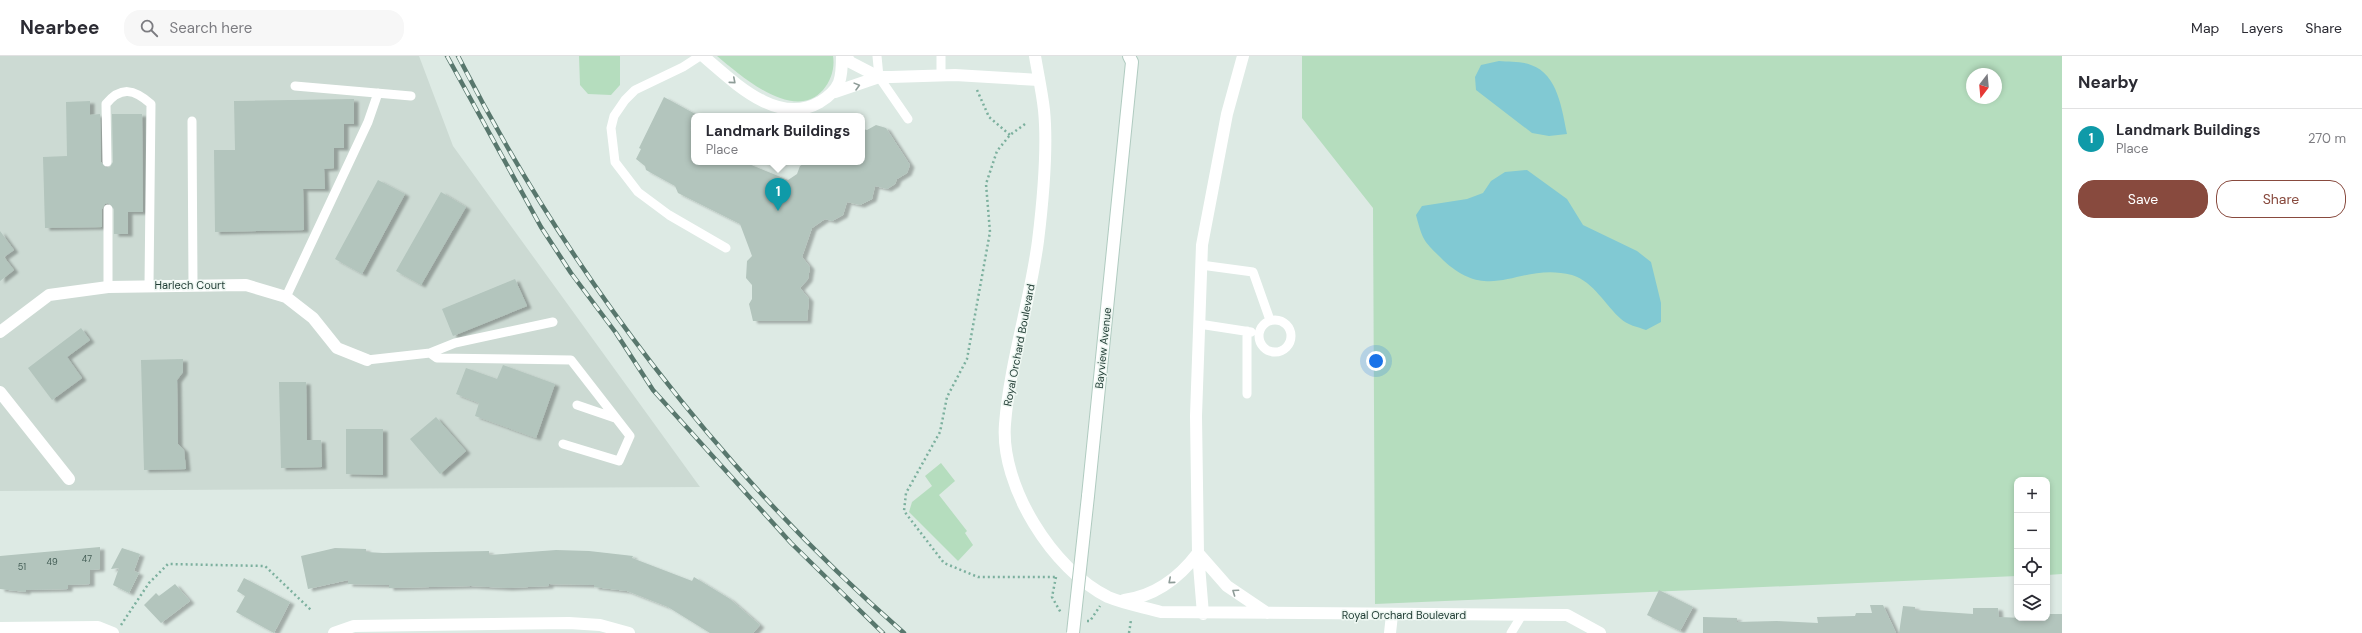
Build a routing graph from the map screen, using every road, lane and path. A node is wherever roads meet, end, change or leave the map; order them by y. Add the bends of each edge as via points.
1 (700, 56) edge
2 (703, 56) edge
3 (842, 56) edge
4 (846, 56) edge
5 (877, 56) edge
6 (941, 56) edge
7 (1035, 56) edge
8 (1243, 56) edge
9 (1132, 58) edge
10 (941, 74) junction
11 (879, 77) junction
12 (1039, 80) junction
13 (295, 86) dead end
14 (976, 89) dead end
15 (835, 92) junction
16 (378, 93) junction
17 (411, 96) dead end
18 (908, 119) dead end
19 (192, 121) dead end
20 (1024, 124) dead end
21 (1010, 135) junction
22 (107, 162) dead end
23 (108, 209) dead end
24 (726, 248) dead end
25 (1201, 265) junction
26 (149, 285) junction
27 (193, 285) junction
28 (108, 287) junction
29 (286, 297) junction
30 (1270, 320) junction
31 (553, 322) dead end
32 (1199, 324) junction
33 (1247, 331) junction
34 (0, 332) edge
35 (1259, 333) junction
36 (430, 353) junction
37 (367, 360) joint
38 (0, 392) edge
39 (1247, 394) dead end
40 (577, 405) dead end
41 (615, 418) junction
42 (563, 444) dead end
43 (69, 479) dead end
44 (1198, 553) junction
45 (1067, 568) junction
46 (1055, 577) junction
47 (1118, 601) junction
48 (312, 611) dead end
49 (1203, 614) junction
50 (1267, 614) junction
51 (1392, 615) junction
52 (1522, 615) junction
53 (1063, 616) dead end
54 (1130, 620) dead end
55 (0, 628) edge
56 (600, 629) edge
57 (117, 630) edge
58 (334, 633) edge
59 (629, 633) edge
60 (1073, 633) edge
61 (1129, 633) edge
62 (1390, 633) edge
63 (1511, 633) edge
64 (1600, 633) edge

1 - 24 lane via 635,90 625,100 614,116 611,128 615,162 638,192
2 -> 15 street via 744,91 768,104 805,110
3 - 15 street via 842,76
4 - 11 street via 850,62
5 - 11 lane
6 - 10 lane
7 - 12 street, Royal Orchard Boulevard
8 - 25 street via 1213,180
9 - 60 street, Bayview Avenue, bridge
10 - 11 street
10 - 12 street
15 -> 11 street
11 - 18 lane
12 - 45 street, Royal Orchard Boulevard via 1044,111 1044,188 1038,242 1011,374 1005,425 1009,469 1032,522
13 - 16 lane
14 - 21 path via 989,117
16 - 17 lane
16 - 29 lane via 368,122
19 - 27 lane
20 - 21 path
21 - 46 path via 997,151 986,184 990,232 967,360 946,397 940,432 906,493 904,511 944,563 978,577
22 - 26 lane via 106,104 114,94 129,91 151,104
23 - 28 lane
25 - 30 lane via 1253,272
25 - 32 street
26 - 27 street, Harlech Court
26 - 28 street, Harlech Court
27 - 29 street, Harlech Court via 246,285
28 - 34 street, Harlech Court via 49,295
29 - 37 street, Harlech Court via 312,318 336,348
30 - 35 lane via 1262,326
30 - 35 lane via 1281,320 1289,327 1291,338 1286,348 1276,352 1265,349 1259,340
31 - 36 lane via 455,343
32 - 33 lane
32 - 44 street via 1196,416
33 - 35 lane
33 - 39 lane
36 - 37 lane
36 - 41 lane via 437,358 571,360
38 - 43 street
40 - 41 lane
41 - 42 lane via 630,436 619,461
44 -> 47 street via 1185,569 1163,588 1135,599
44 - 49 street
50 -> 44 street via 1227,586
45 - 46 path
45 - 47 street, Royal Orchard Boulevard
46 - 53 path via 1052,597
47 - 49 street, Royal Orchard Boulevard via 1161,612
48 - 57 path via 265,566 168,564 149,583
49 - 50 street, Royal Orchard Boulevard
50 - 51 street, Royal Orchard Boulevard
51 - 52 street, Royal Orchard Boulevard
51 - 62 street
52 - 63 lane
52 - 64 street, Royal Orchard Boulevard via 1567,615
54 - 61 path
55 - 57 street via 98,627
56 - 58 street via 569,623 354,626
56 - 59 street

